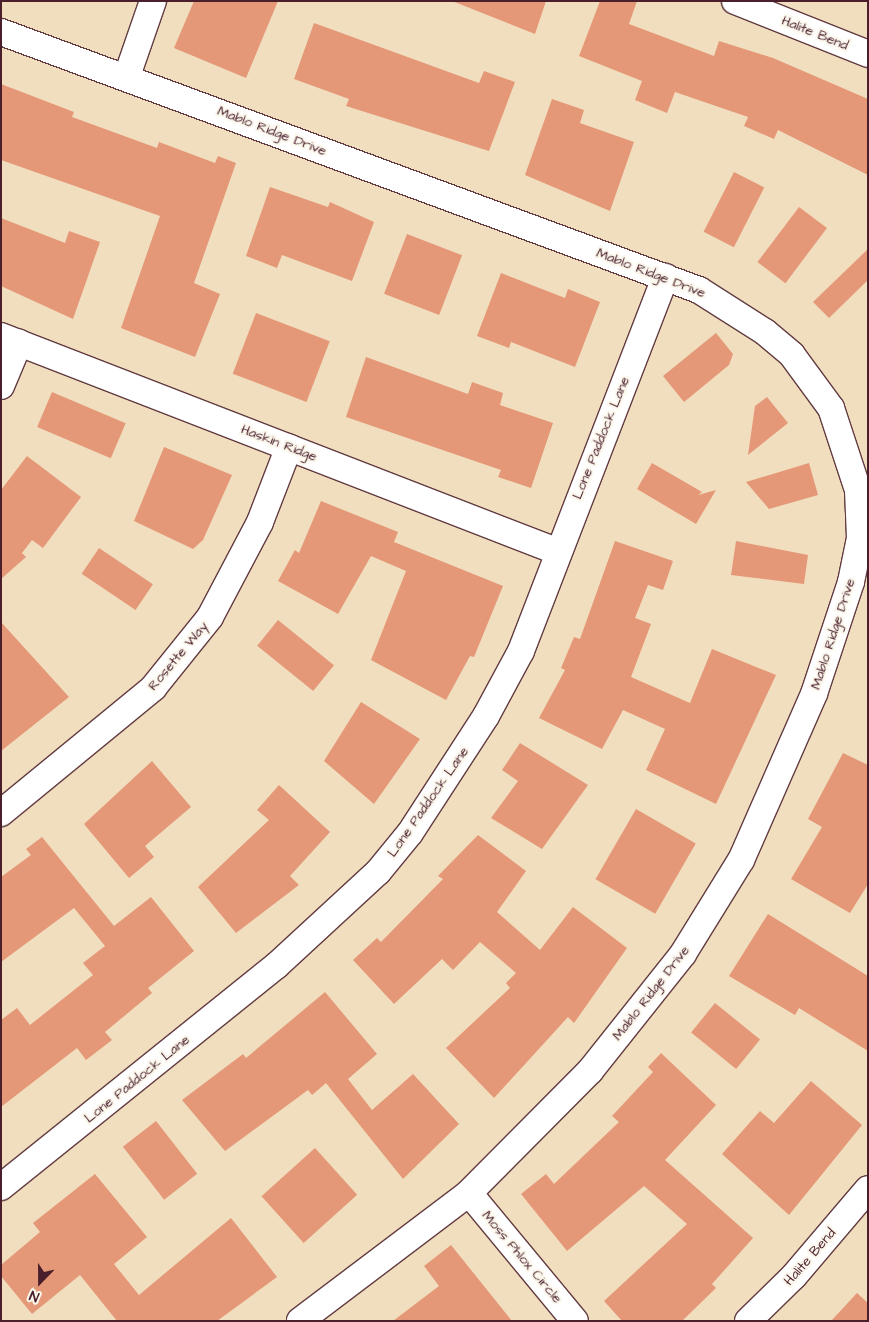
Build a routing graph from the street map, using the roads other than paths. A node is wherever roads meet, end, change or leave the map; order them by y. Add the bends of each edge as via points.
1 (153, 1) edge
2 (735, 1) edge
3 (1, 32) edge
4 (868, 54) edge
5 (127, 76) junction
6 (665, 277) junction
7 (10, 339) edge
8 (1, 386) edge
9 (289, 447) junction
10 (556, 550) junction
11 (1, 814) edge
12 (1, 1187) edge
13 (868, 1190) edge
14 (469, 1193) junction
15 (300, 1321) edge
16 (575, 1321) edge
17 (748, 1321) edge

1 - 5 street
2 - 4 street, Halite Bend
3 - 5 street, Mablo Ridge Drive
5 - 6 street, Mablo Ridge Drive
6 - 10 street, Lone Paddock Lane
6 - 14 street, Mablo Ridge Drive via 699,290 765,332 792,356 831,408 858,490 860,538 851,582 814,694 771,797 713,908 683,954 590,1071
7 - 8 street
7 - 9 street, Haskin Ridge
9 - 10 street, Haskin Ridge
9 - 11 street, Rosette Way via 260,522 210,617 153,688
10 - 12 street, Lone Paddock Lane via 521,650 486,716 410,833 378,872 276,966
13 - 17 street, Halite Bend via 794,1276
14 - 15 street, Mablo Ridge Drive
14 - 16 street, Moss Phlox Circle

